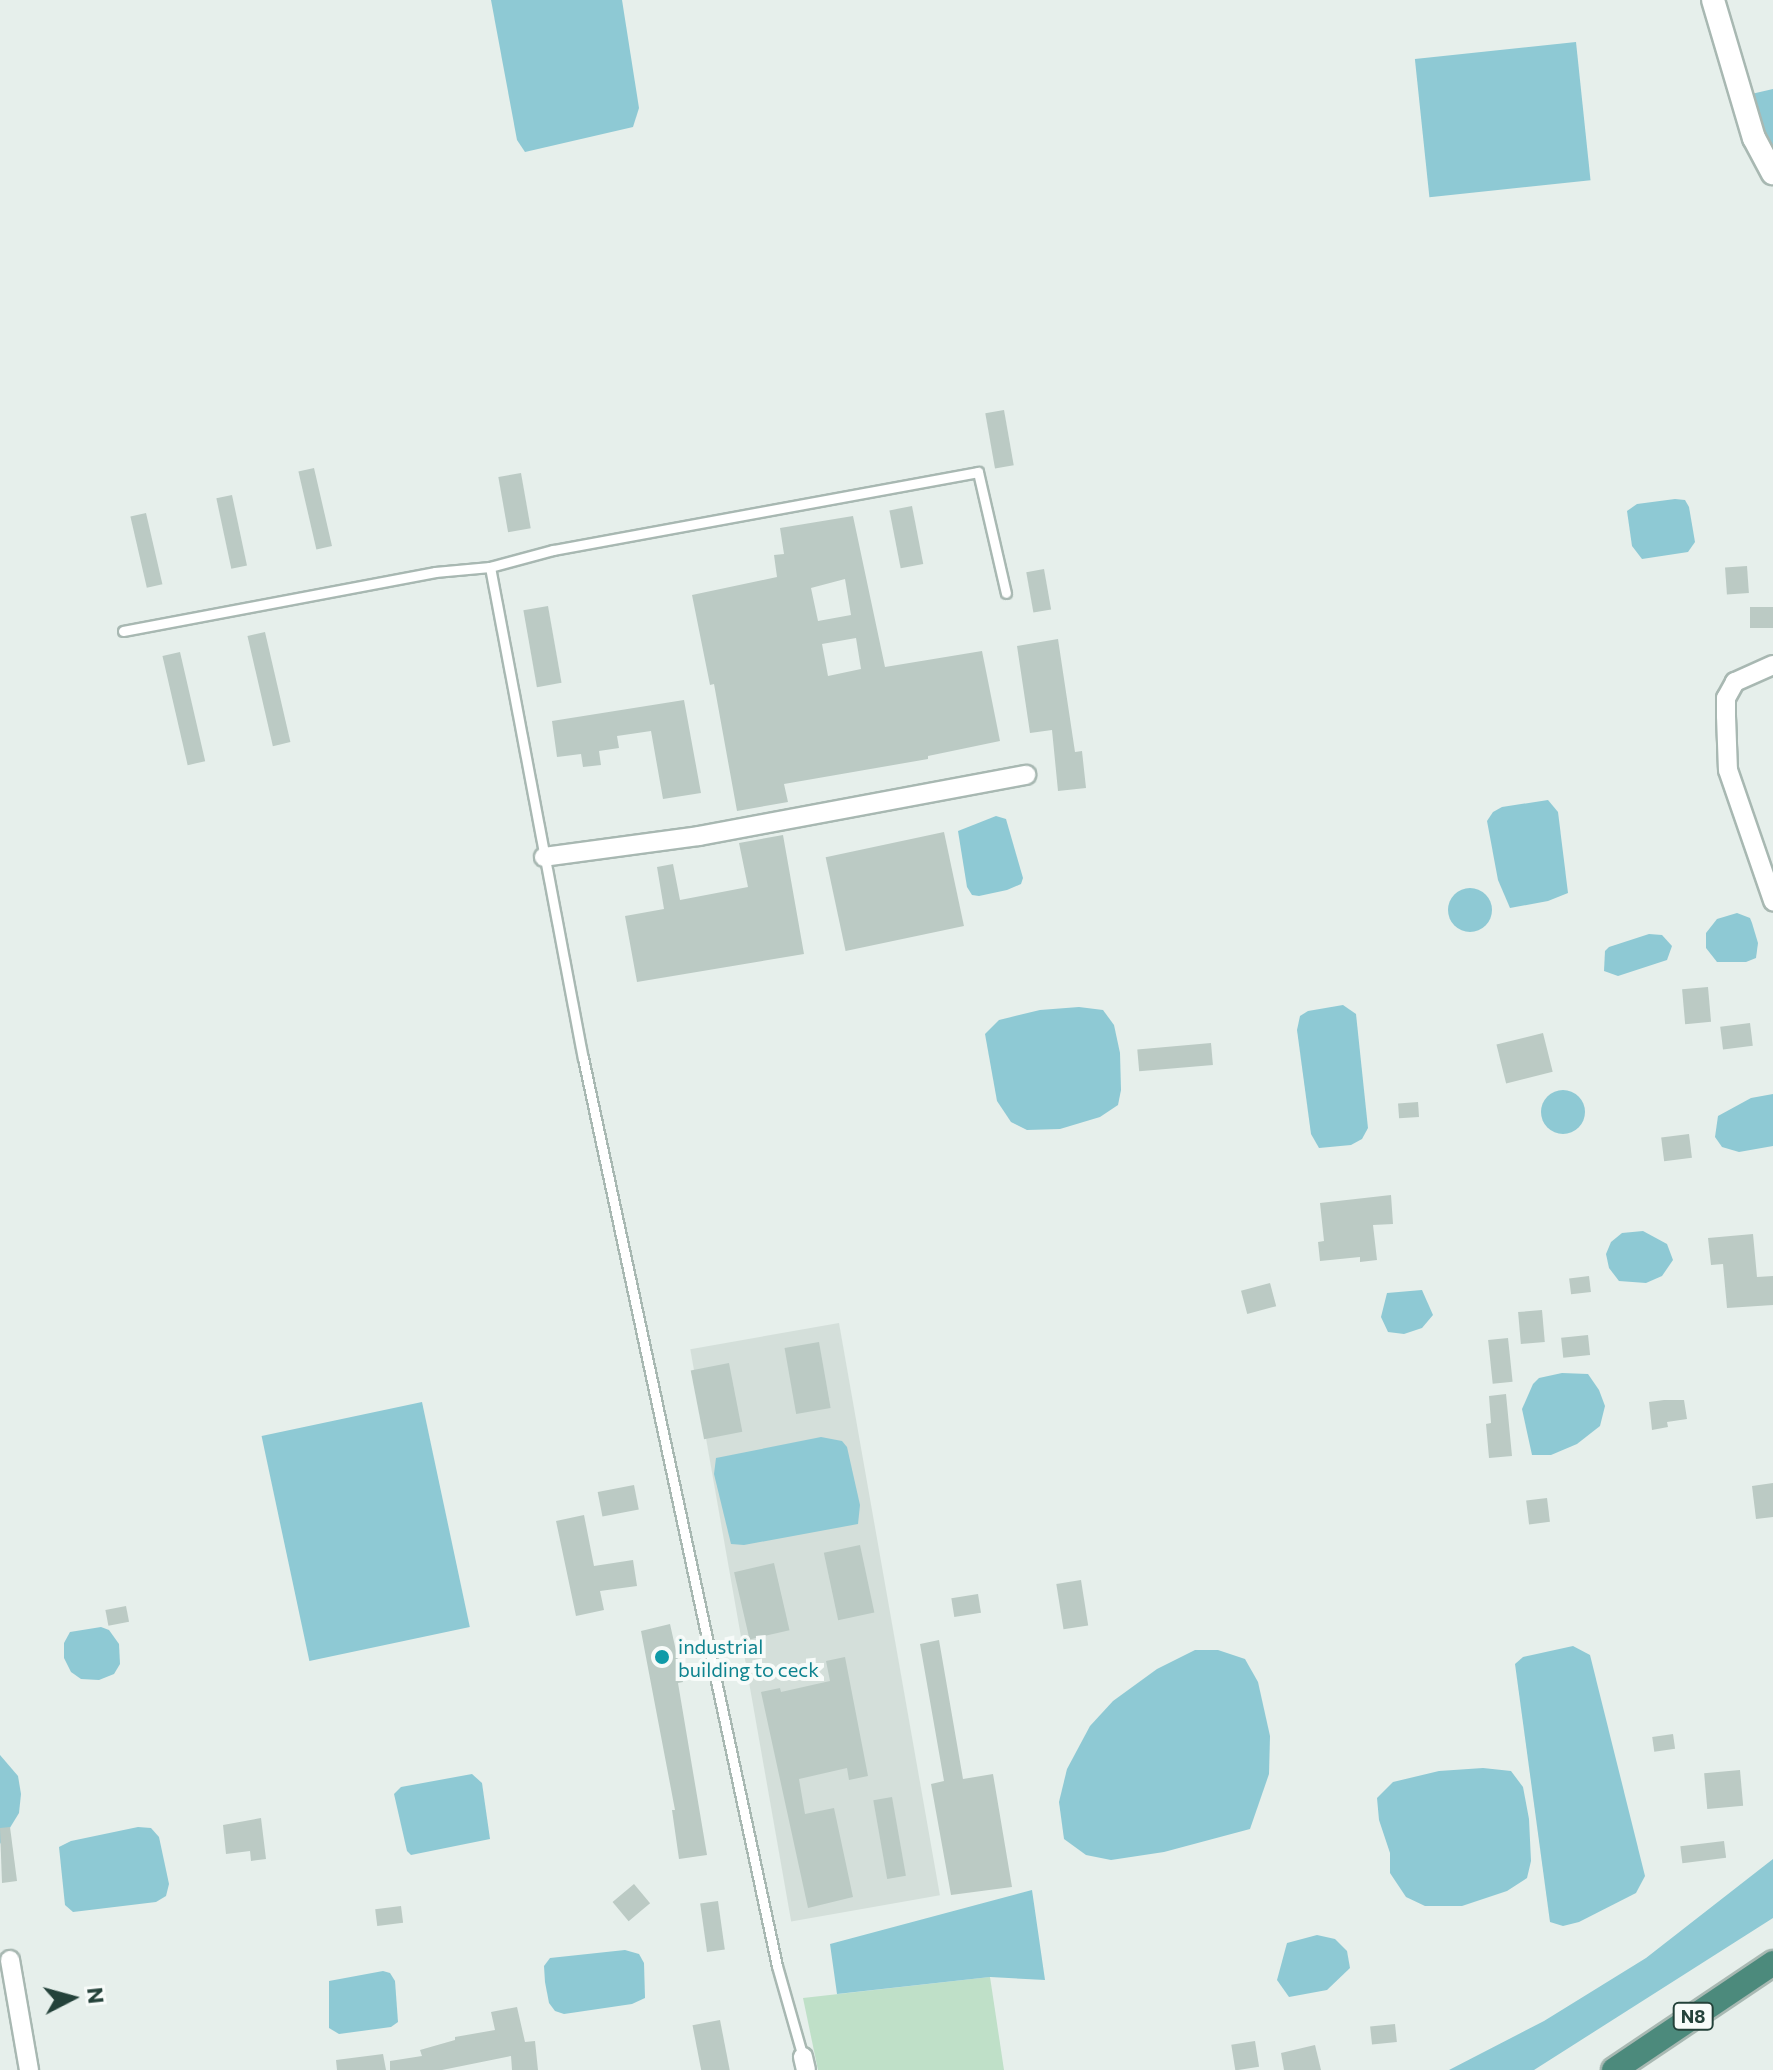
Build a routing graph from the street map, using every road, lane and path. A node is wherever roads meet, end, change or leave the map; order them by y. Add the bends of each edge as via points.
1 (1713, 0) edge
2 (1773, 173) edge
3 (490, 567) junction
4 (1006, 593) dead end
5 (123, 631) dead end
6 (1773, 665) edge
7 (1026, 775) dead end
8 (544, 857) junction
9 (1773, 901) edge
10 (10, 1960) dead end
11 (1773, 1963) edge
12 (805, 2063) edge
13 (29, 2070) edge
14 (1614, 2070) edge

1 - 2 street via 1754,138
3 - 4 lane via 553,550 978,472
3 - 5 lane via 435,572
3 - 8 lane
6 - 9 street via 1735,682 1726,698 1726,716 1728,770
7 - 8 street via 699,836
8 - 12 lane via 777,1966
10 - 13 street
11 - 14 highway, N8

